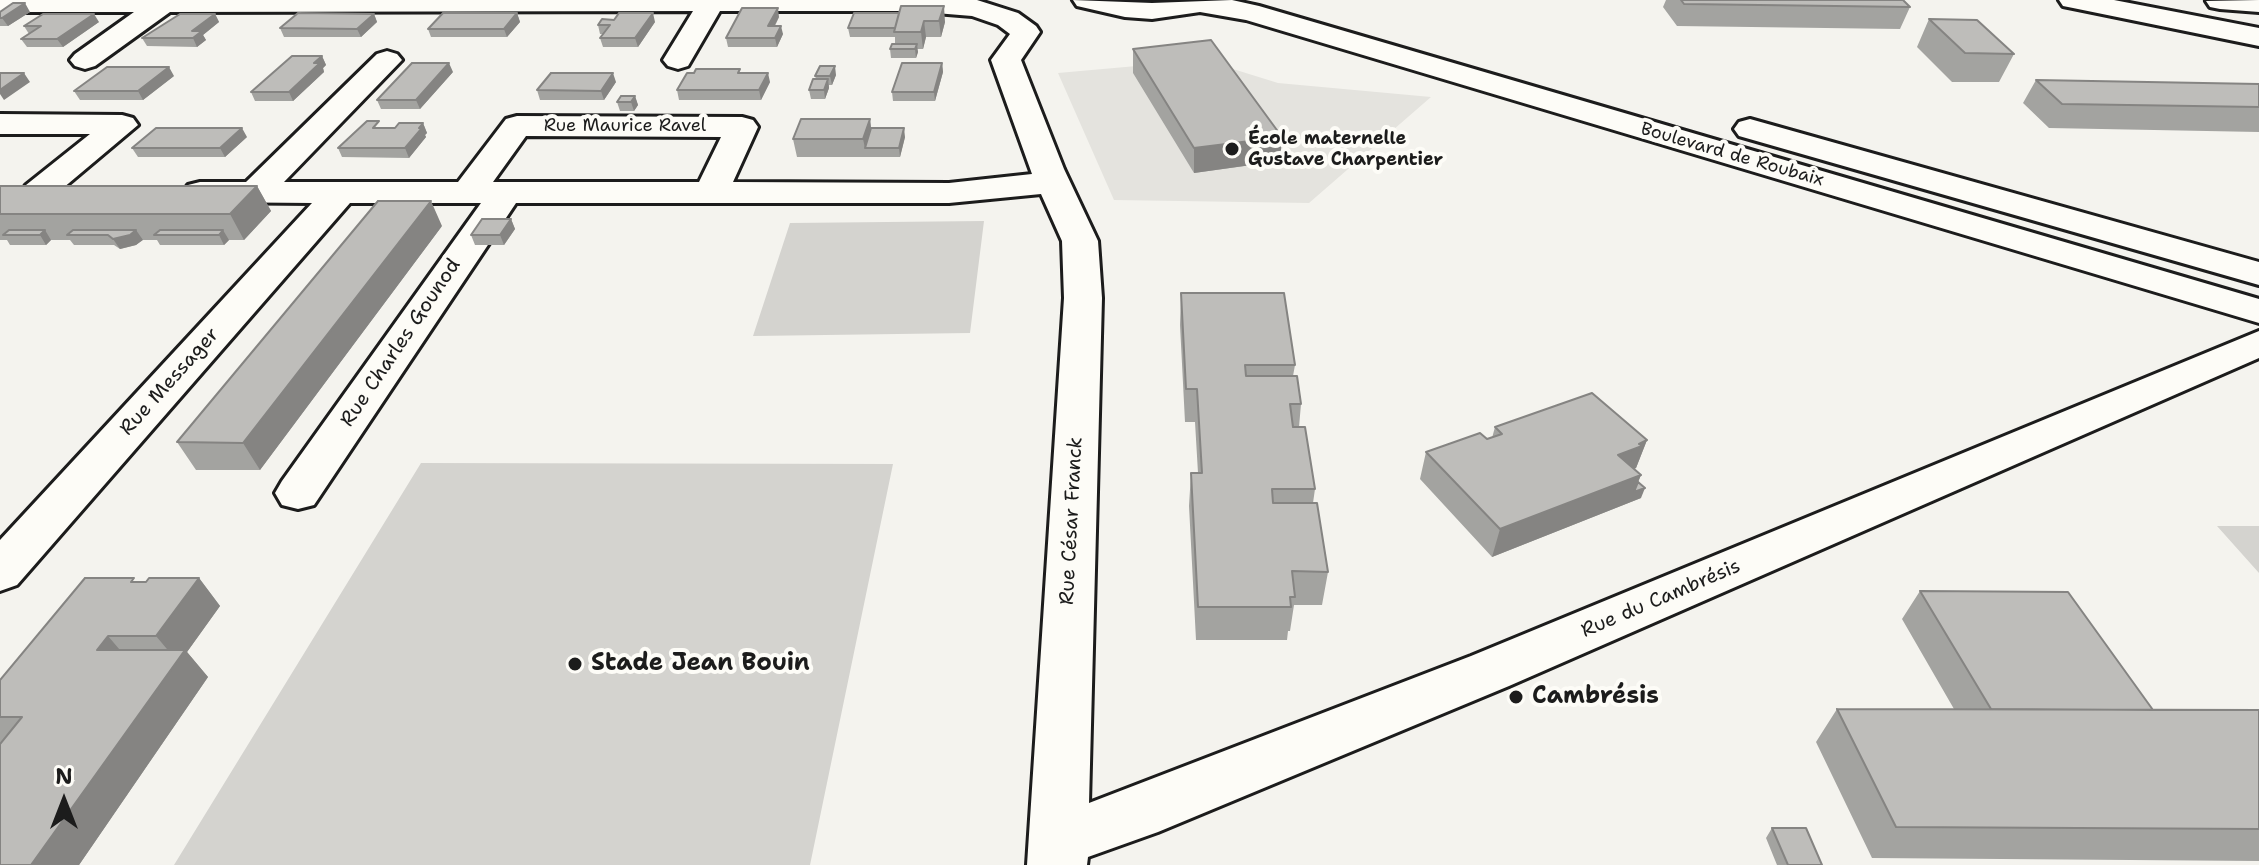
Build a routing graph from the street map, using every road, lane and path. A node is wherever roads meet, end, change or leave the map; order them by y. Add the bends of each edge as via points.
1 (1087, 0) edge
2 (1270, 0) edge
3 (2073, 0) edge
4 (2220, 0) edge
5 (1211, 2) edge
6 (0, 4) edge
7 (163, 4) junction
8 (711, 4) junction
9 (2259, 4) edge
10 (2252, 36) edge
11 (85, 60) dead end
12 (387, 60) dead end
13 (678, 60) dead end
14 (0, 124) edge
15 (1053, 182) junction
16 (0, 192) edge
17 (38, 192) junction
18 (89, 192) edge
19 (164, 192) edge
20 (254, 193) junction
21 (340, 193) junction
22 (486, 193) junction
23 (711, 193) junction
24 (2259, 274) edge
25 (2259, 311) edge
26 (2259, 343) edge
27 (298, 493) dead end
28 (0, 572) edge
29 (1057, 853) edge

1 - 5 street, Boulevard de Roubaix via 1152,11
2 - 24 street, Boulevard de Roubaix via 1393,28
3 - 10 street
4 - 9 street
4 - 10 street
5 - 25 street, Boulevard de Roubaix
6 - 7 street
7 - 8 street
7 - 11 street
8 - 13 street
8 - 15 street, Rue César Franck via 911,3 976,8 1008,19 1026,32 1006,60
12 - 20 street
14 - 17 street via 122,125
15 - 23 street via 949,193
15 - 29 street, Rue César Franck via 1080,241 1083,298
16 - 17 street
17 - 18 street
19 - 20 street
20 - 21 street
21 - 22 street
21 - 28 street, Rue Messager
22 - 23 street
22 - 23 street, Rue Maurice Ravel via 517,126 742,127
22 - 27 street, Rue Charles Gounod
26 - 29 street, Rue du Cambrésis

